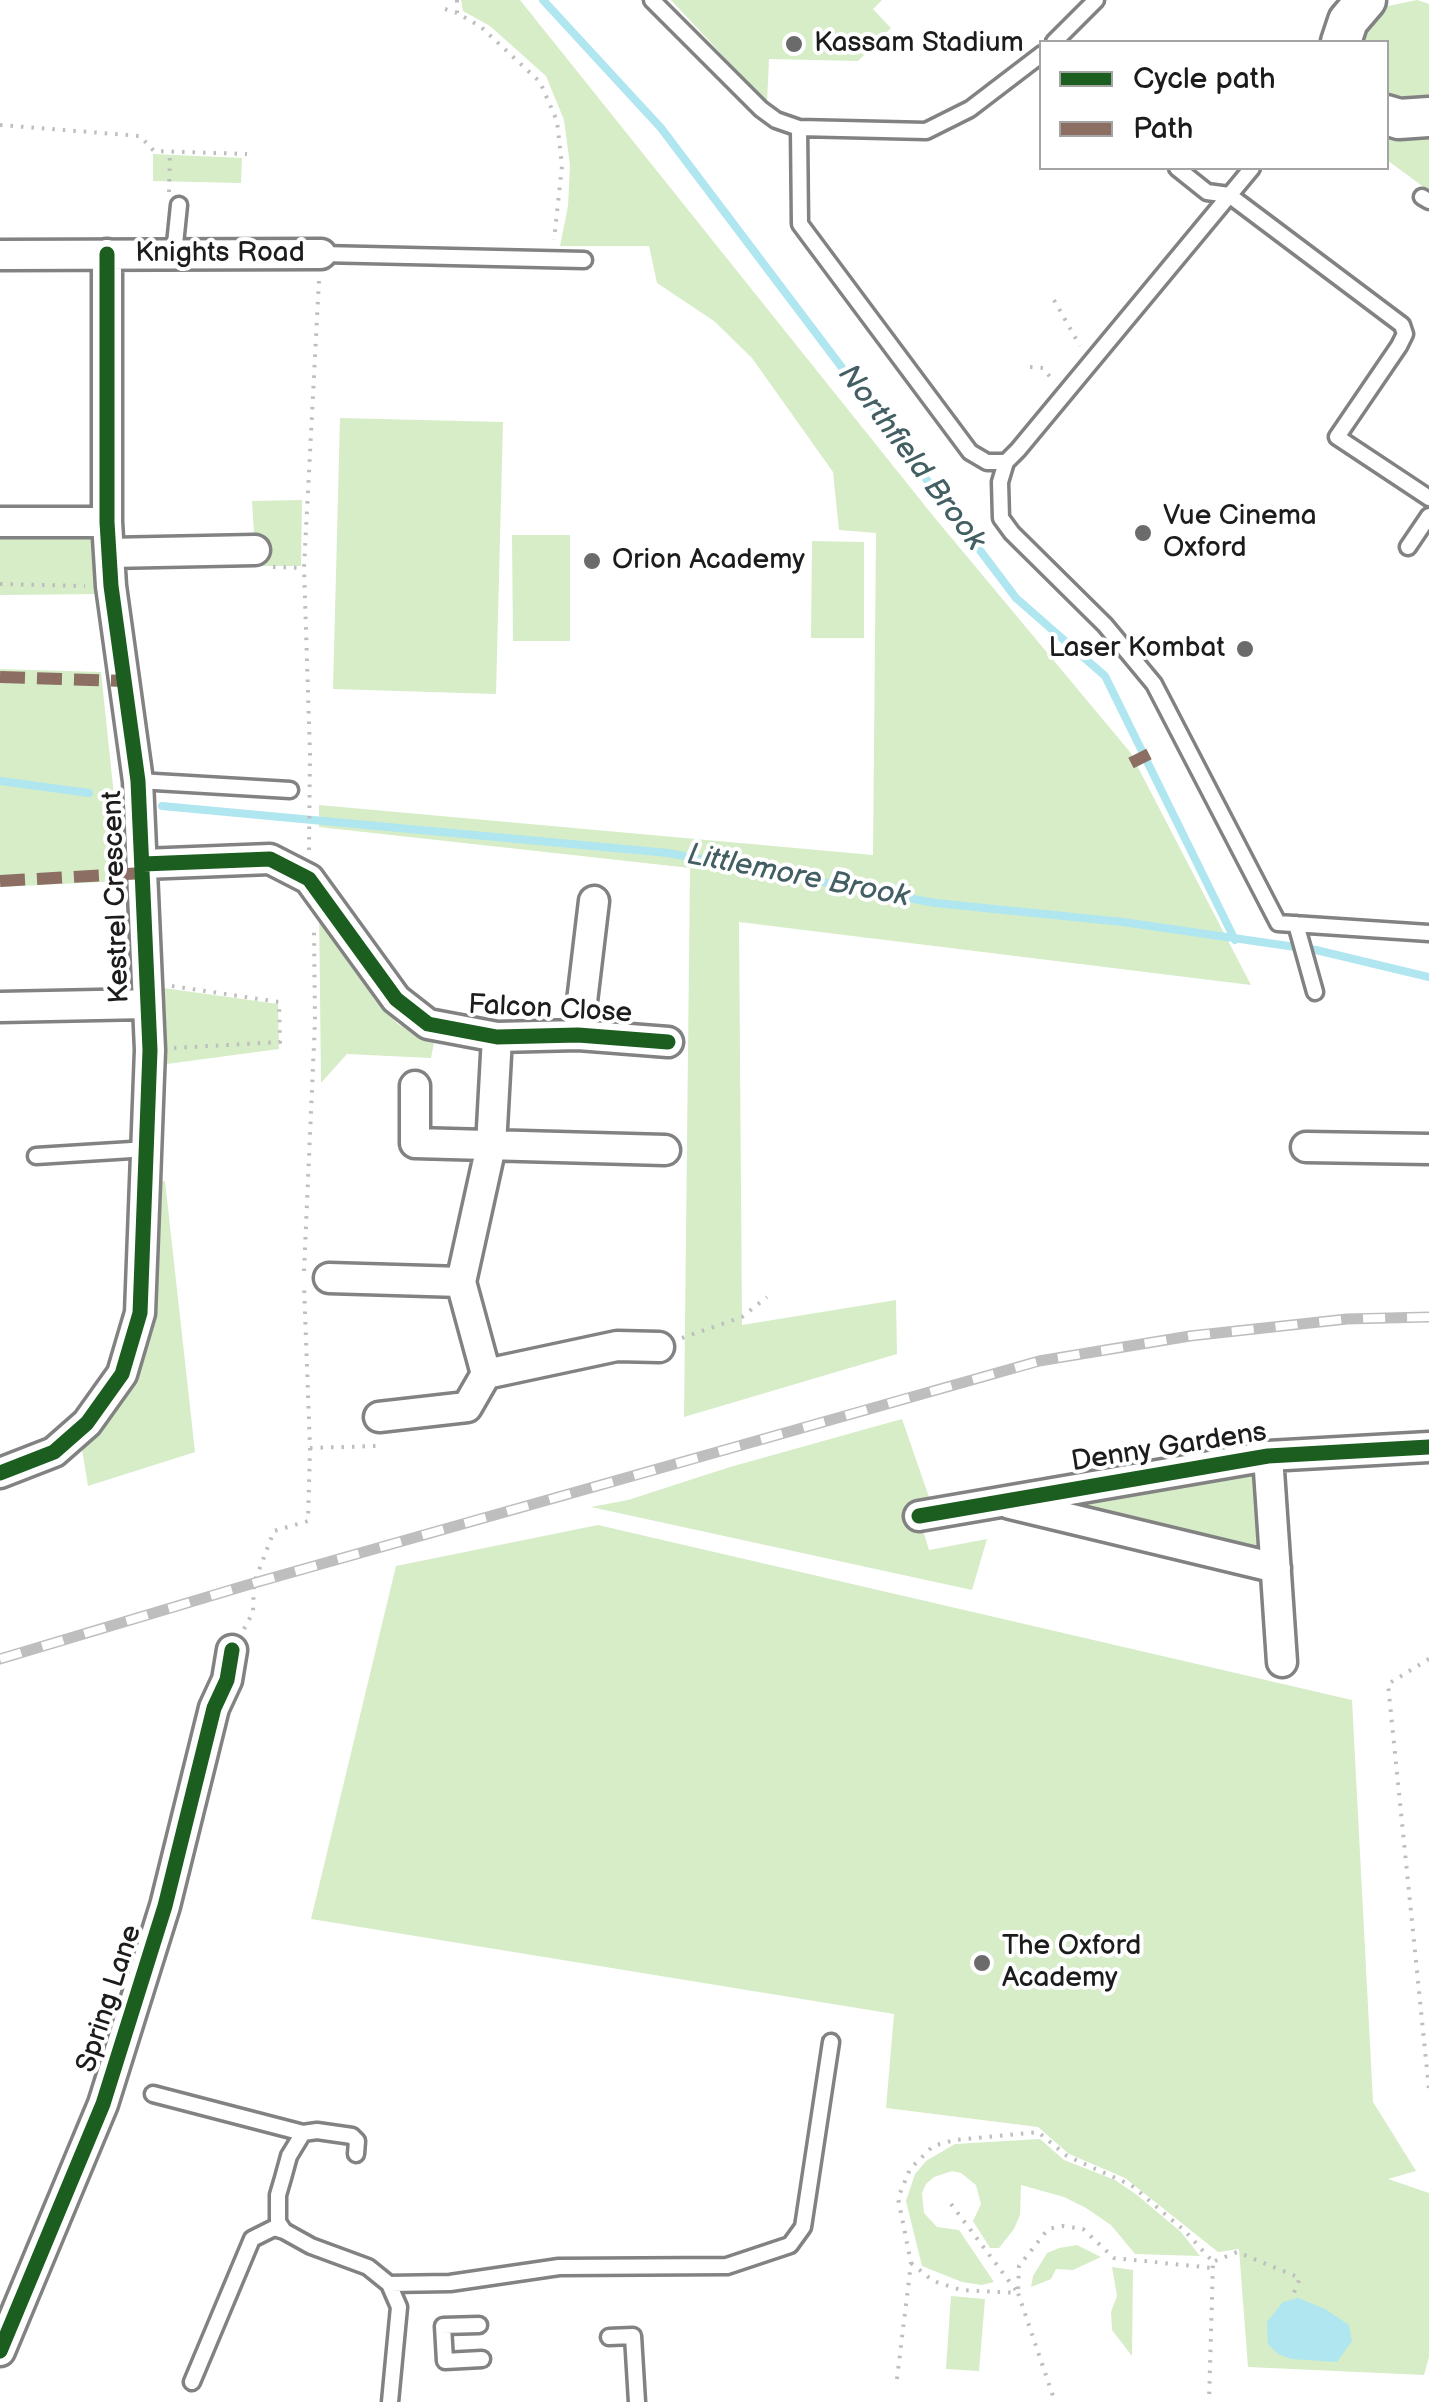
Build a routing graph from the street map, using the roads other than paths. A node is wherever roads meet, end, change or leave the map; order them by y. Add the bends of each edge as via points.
1 (652, 0) edge
2 (1096, 0) edge
3 (1057, 40) edge
4 (1039, 56) edge
5 (1389, 116) edge
6 (1429, 118) edge
7 (799, 128) junction
8 (1180, 170) edge
9 (1250, 170) edge
10 (1229, 195) junction
11 (179, 205) road end
12 (0, 254) edge
13 (107, 254) junction
14 (174, 254) junction
15 (321, 254) joint
16 (584, 260) dead end
17 (1006, 462) junction
18 (1429, 498) edge
19 (1429, 516) edge
20 (0, 522) edge
21 (107, 522) junction
22 (1408, 547) dead end
23 (254, 550) dead end
24 (109, 553) junction
25 (138, 781) junction
26 (290, 790) dead end
27 (143, 864) junction
28 (594, 901) dead end
29 (1296, 924) junction
30 (1429, 933) edge
31 (1315, 992) dead end
32 (146, 993) junction
33 (0, 1008) edge
34 (578, 1036) junction
35 (497, 1037) junction
36 (668, 1042) dead end
37 (415, 1086) dead end
38 (491, 1146) junction
39 (1306, 1146) dead end
40 (148, 1149) junction
41 (1429, 1149) edge
42 (665, 1150) dead end
43 (36, 1156) dead end
44 (329, 1278) dead end
45 (460, 1282) junction
46 (659, 1346) road end
47 (486, 1374) junction
48 (379, 1418) road end
49 (1429, 1446) edge
50 (1268, 1456) junction
51 (0, 1474) edge
52 (994, 1501) junction
53 (919, 1516) dead end
54 (1276, 1568) junction
55 (232, 1650) dead end
56 (1282, 1662) dead end
57 (831, 2042) dead end
58 (154, 2094) dead end
59 (303, 2132) junction
60 (356, 2154) dead end
61 (284, 2231) junction
62 (389, 2284) junction
63 (8, 2308) edge
64 (479, 2325) dead end
65 (609, 2337) dead end
66 (0, 2351) edge
67 (482, 2359) dead end
68 (192, 2382) dead end
69 (390, 2402) edge
70 (637, 2402) edge

1 - 7 lane via 761,109
2 - 3 lane
4 - 7 lane via 970,110 926,130
5 - 6 street
7 - 17 lane via 800,224 970,452 987,462
8 - 10 lane via 1207,192
9 - 10 lane
10 - 17 lane
10 - 18 lane via 1402,325 1399,346 1337,437
11 - 14 lane
12 - 13 street, Knights Road
13 - 14 street, Knights Road
13 - 21 street, Kestrel Crescent
14 - 15 street, Knights Road
15 - 16 lane
17 - 29 lane via 1001,518 1154,684 1278,923
19 - 22 lane
20 - 21 street
21 - 24 street, Kestrel Crescent
23 - 24 street
24 - 25 street, Kestrel Crescent
25 - 26 lane
25 - 27 street, Kestrel Crescent
27 - 32 street, Kestrel Crescent
27 - 35 street, Falcon Close via 270,859 309,879 396,999 428,1024
28 - 34 street, Falcon Close
29 - 30 lane
29 - 31 lane
32 - 33 street
32 - 40 street, Kestrel Crescent
34 - 35 street, Falcon Close
34 - 36 street, Falcon Close
35 - 38 street, Falcon Close
37 - 38 street via 416,1143
38 - 42 street
38 - 45 street, Falcon Close
39 - 41 street
40 - 43 lane
40 - 51 street, Kestrel Crescent via 140,1313 122,1374 87,1424 54,1452
44 - 45 street
45 - 47 street, Falcon Close
46 - 47 street via 617,1346
47 - 48 street via 468,1407
49 - 50 street, Denny Gardens
50 - 52 street, Denny Gardens
50 - 54 street, Denny Gardens
52 - 53 street, Denny Gardens
52 - 54 street, Denny Gardens
54 - 56 street, Denny Gardens
55 - 63 street, Spring Lane via 236,1683 214,1708 166,1906 102,2104
57 - 62 lane via 803,2228 790,2245 727,2266 559,2267 450,2284
58 - 59 lane
59 - 60 lane via 352,2136
59 - 61 lane via 278,2195
61 - 62 lane via 368,2267
61 - 68 lane via 252,2239
62 - 69 lane via 400,2307
63 - 66 street, Spring Lane
64 - 67 lane via 443,2326 444,2361
65 - 70 lane via 633,2336

